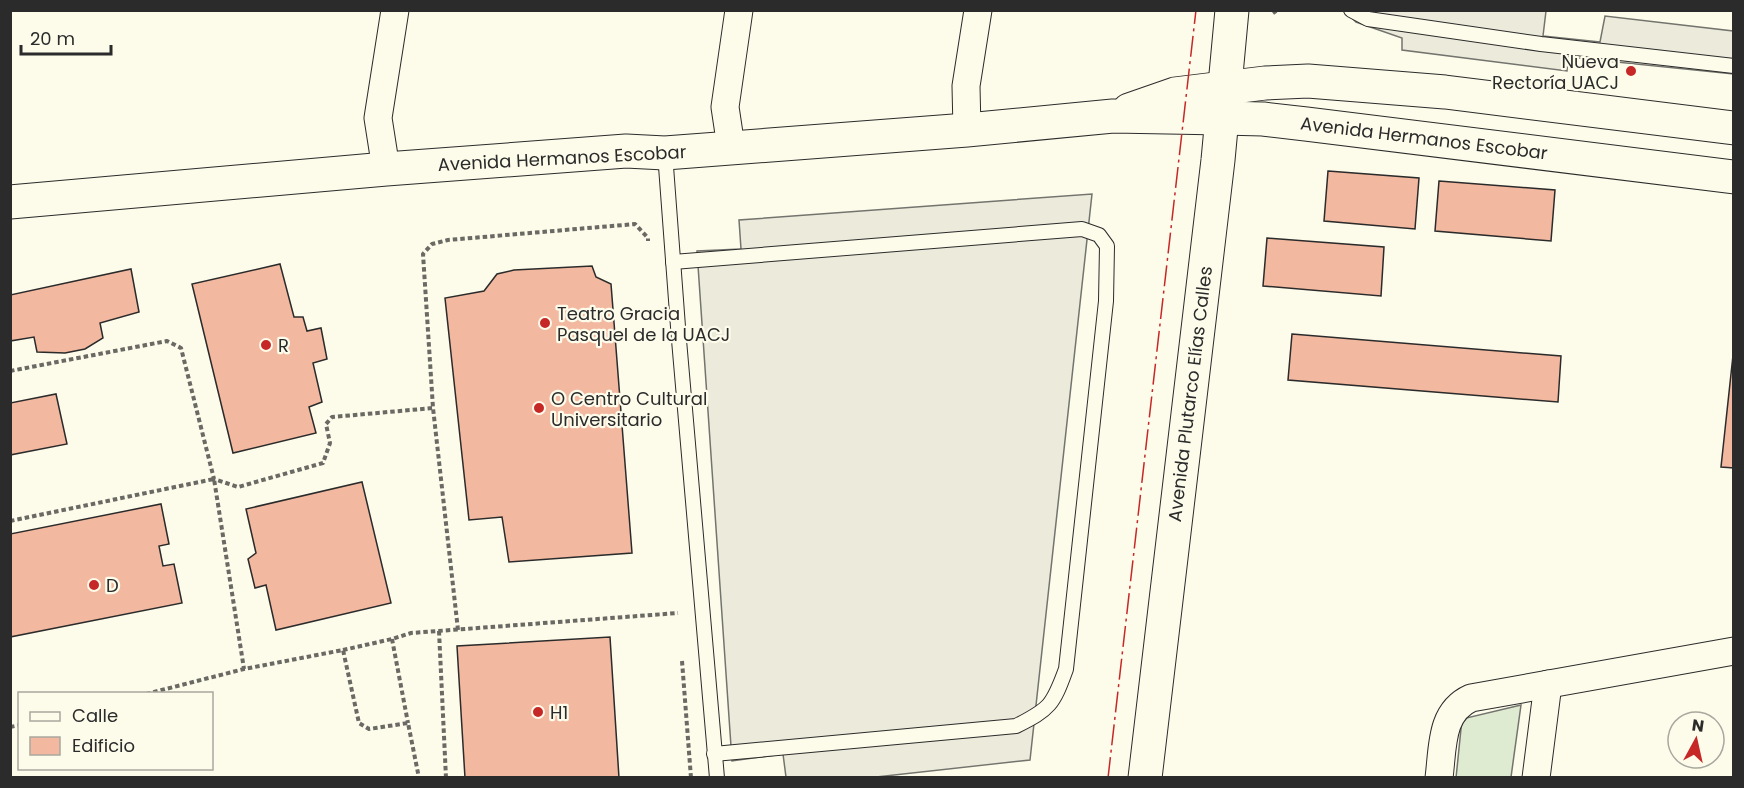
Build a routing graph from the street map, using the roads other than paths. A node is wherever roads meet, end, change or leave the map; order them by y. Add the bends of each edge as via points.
1 (395, 10) edge
2 (739, 10) edge
3 (978, 10) edge
4 (1232, 10) edge
5 (1351, 10) edge
6 (1734, 66) edge
7 (1223, 102) junction
8 (1734, 128) edge
9 (967, 129) junction
10 (731, 147) junction
11 (665, 153) junction
12 (1572, 155) junction
13 (1734, 158) edge
14 (386, 169) junction
15 (1734, 177) edge
16 (10, 202) edge
17 (673, 262) junction
18 (1734, 651) edge
19 (1548, 684) junction
20 (714, 754) junction
21 (1143, 776) edge
22 (717, 777) edge
23 (1439, 777) edge
24 (1536, 777) edge

1 - 14 street via 378,118
2 - 10 street via 725,107
3 - 9 street via 966,86
4 - 7 main road, Avenida Plutarco Elías Calles
5 - 6 lane via 1368,20
7 - 8 main road, Avenida Hermanos Escobar via 1284,81 1331,82
7 - 9 main road, Avenida Hermanos Escobar via 1175,94 1113,116
7 - 12 main road, Avenida Hermanos Escobar via 1263,119
7 - 21 main road, Avenida Plutarco Elías Calles
9 - 10 main road, Avenida Hermanos Escobar
10 - 11 main road, Avenida Hermanos Escobar
11 - 14 main road, Avenida Hermanos Escobar via 626,151
11 - 17 lane
12 - 13 main road via 1600,143
12 - 15 main road, Avenida Hermanos Escobar
14 - 16 main road, Avenida Hermanos Escobar
17 - 20 lane
17 - 20 lane via 1082,229 1099,235 1107,246 1106,302 1066,669 1057,694 1046,709 1016,726
18 - 19 street
19 - 23 street via 1461,702 1446,726
19 - 24 street
20 - 22 lane

